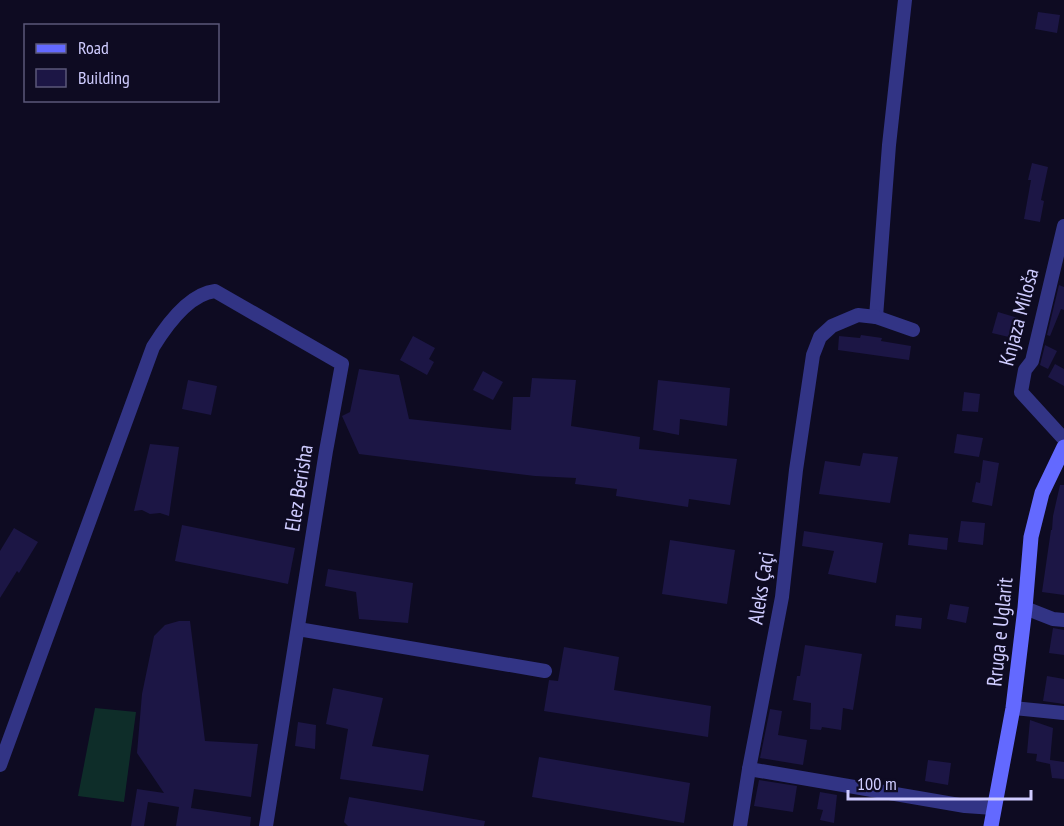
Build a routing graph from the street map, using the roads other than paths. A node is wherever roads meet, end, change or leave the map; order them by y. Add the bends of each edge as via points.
1 (905, 0) edge
2 (1064, 226) edge
3 (876, 317) junction
4 (913, 330) dead end
5 (1064, 439) edge
6 (1064, 447) edge
7 (1025, 608) junction
8 (1064, 620) edge
9 (298, 629) junction
10 (545, 671) dead end
11 (1013, 708) junction
12 (1064, 713) edge
13 (0, 765) edge
14 (749, 769) junction
15 (994, 808) junction
16 (266, 826) edge
17 (741, 826) edge
18 (991, 826) edge

1 - 3 street
2 - 5 street, Knjaza Miloša via 1021,392
3 - 4 street
3 - 14 street, Aleks Çaçi via 858,315 832,326 820,337 813,355 782,597
6 - 7 street, Rruga e Uglarit via 1042,493 1031,537
7 - 8 street
7 - 11 street, Rruga e Uglarit
9 - 10 street
9 - 13 street, Elez Berisha via 342,364 215,291 206,292 166,326 153,347
9 - 16 street, Elez Berisha
11 - 12 street
11 - 15 street, Rruga e Uglarit
14 - 15 street
14 - 17 street, Aleks Çaçi
15 - 18 street, Rruga e Uglarit

